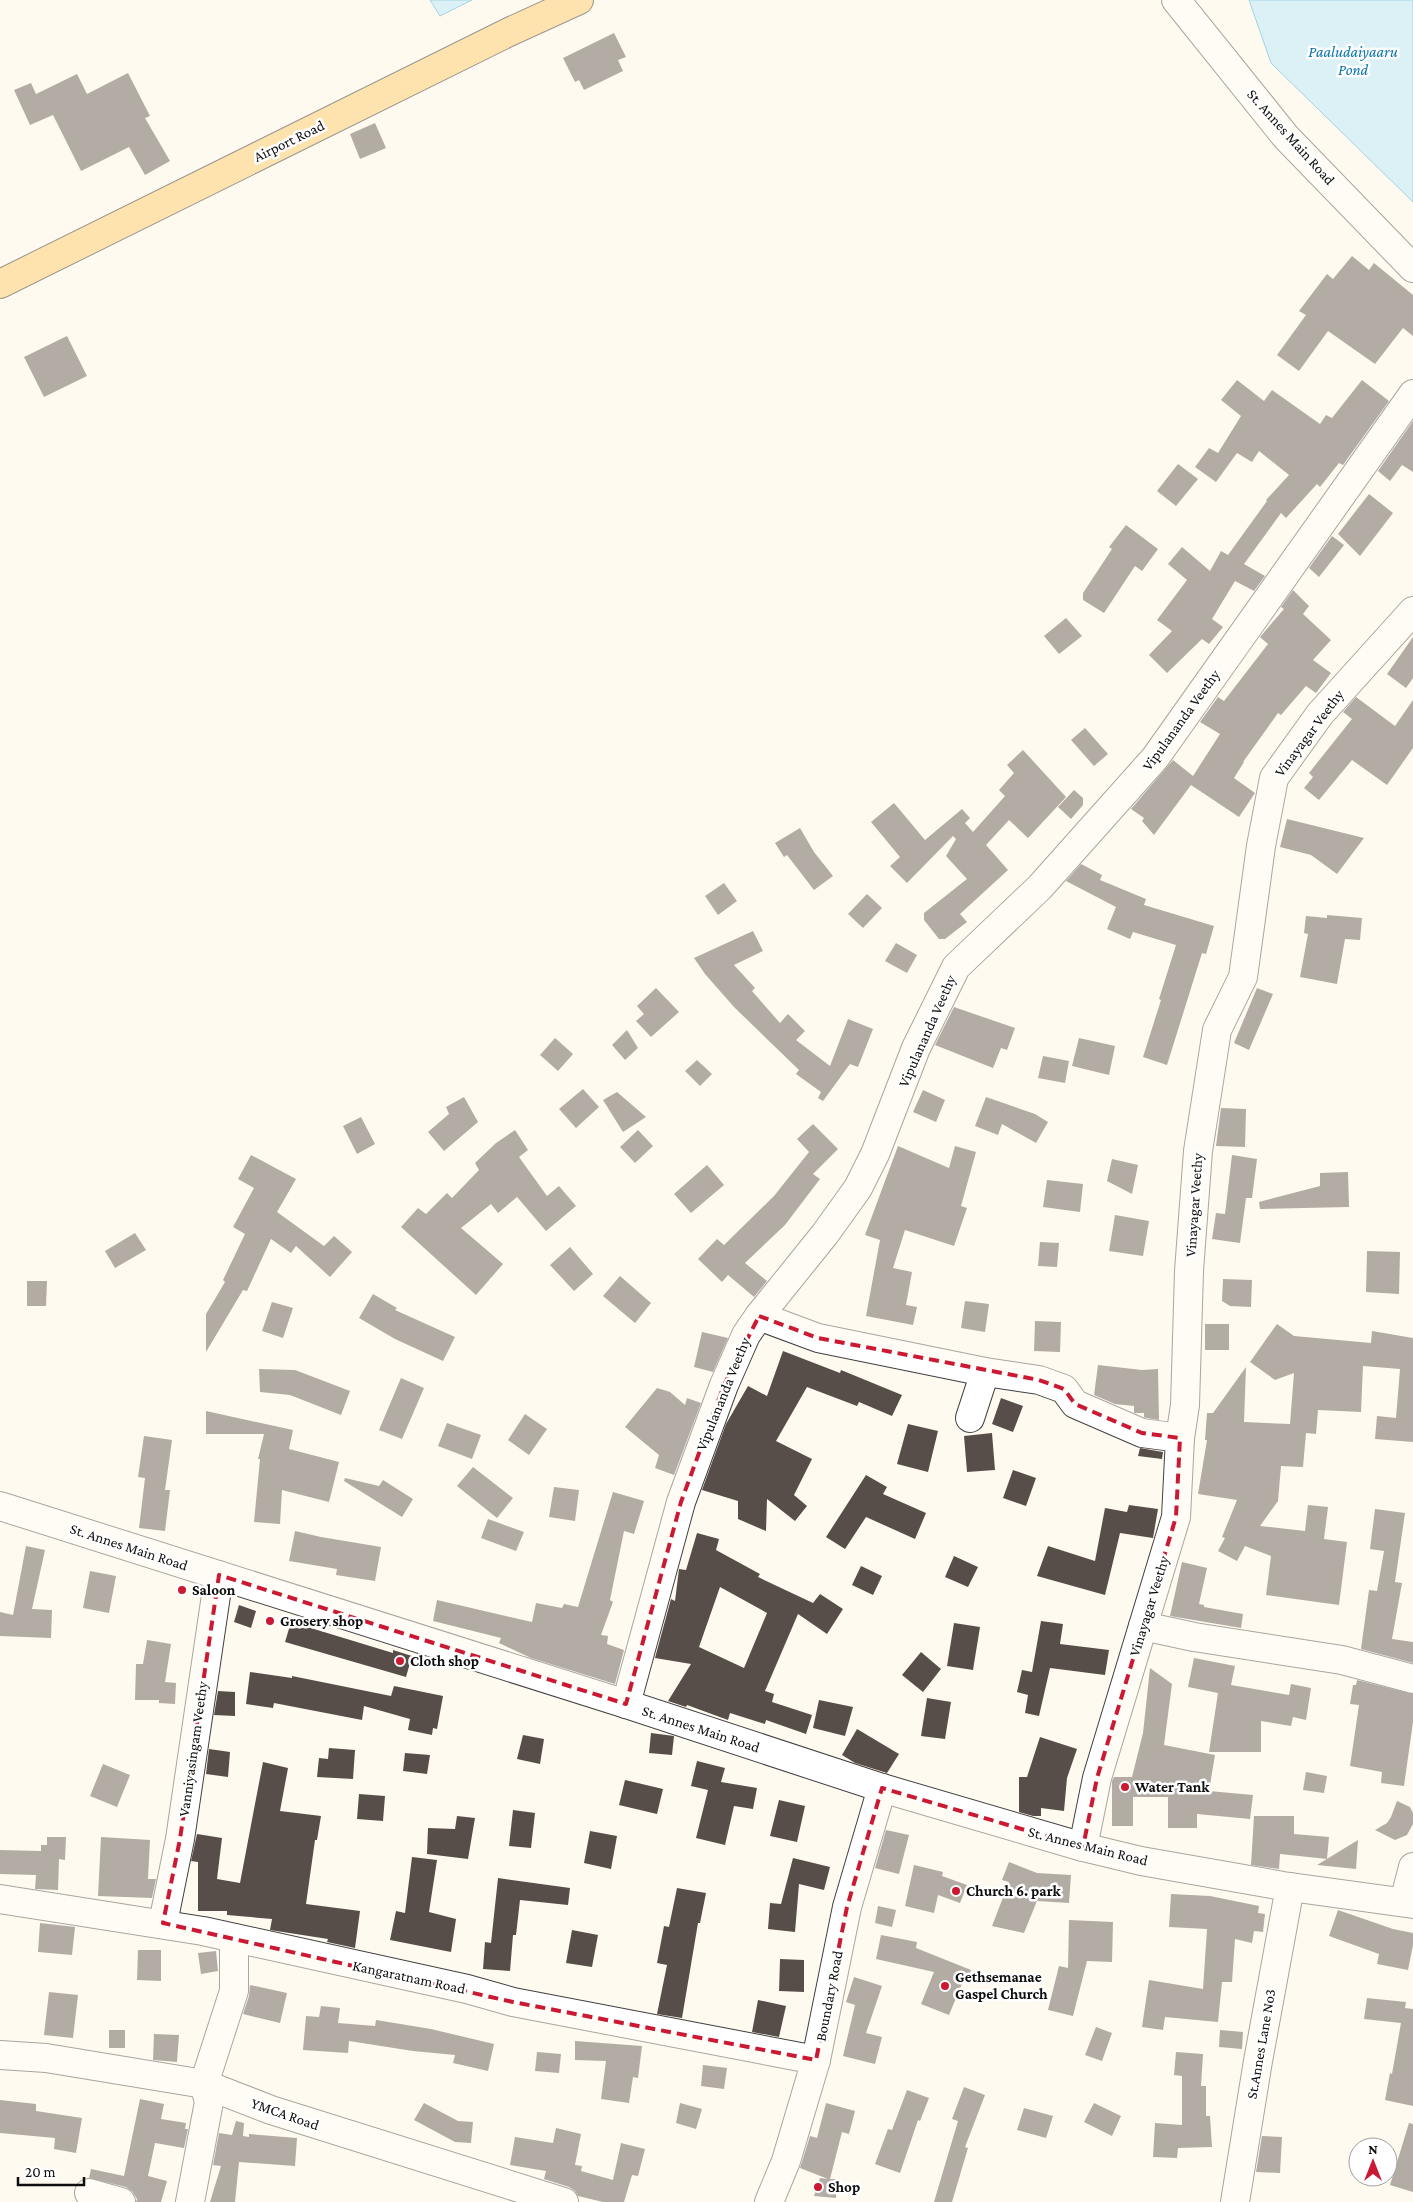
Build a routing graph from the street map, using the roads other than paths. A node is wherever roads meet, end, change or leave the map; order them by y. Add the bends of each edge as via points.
1 (579, 0) edge
2 (1176, 0) edge
3 (1413, 268) edge
4 (0, 284) edge
5 (1413, 394) edge
6 (1413, 611) edge
7 (759, 1316) junction
8 (985, 1372) junction
9 (970, 1418) dead end
10 (1180, 1438) junction
11 (0, 1506) edge
12 (219, 1575) junction
13 (1143, 1626) junction
14 (1413, 1679) edge
15 (626, 1704) junction
16 (882, 1788) junction
17 (1083, 1847) junction
18 (1413, 1867) edge
19 (1290, 1887) junction
20 (0, 1900) edge
21 (1409, 1903) edge
22 (163, 1923) junction
23 (234, 1938) junction
24 (0, 2054) edge
25 (816, 2060) junction
26 (204, 2084) junction
27 (89, 2193) dead end
28 (121, 2202) edge
29 (190, 2202) edge
30 (564, 2202) edge
31 (769, 2202) edge
32 (1235, 2202) edge

1 - 4 main road, Airport Road
2 - 3 street, St. Annes Main Road via 1286,136
5 - 7 street, Vipulananda Veethy via 1156,758 1040,887 956,967 916,1048 875,1154 858,1188
6 - 10 street, Vinayagar Veethy via 1320,714 1274,778 1243,977 1217,1030 1198,1152 1189,1271 1185,1405
7 - 8 street via 818,1338
7 - 15 street, Vipulananda Veethy via 746,1335 724,1385 681,1502
8 - 9 street
8 - 10 street via 1039,1380 1064,1389 1075,1404 1142,1433
10 - 13 street, Vinayagar Veethy via 1176,1517
11 - 12 street, St. Annes Main Road
12 - 15 street, St. Annes Main Road
12 - 22 street, Vanniyasingam Veethy via 180,1839
13 - 14 street via 1342,1660
13 - 17 street, Vinayagar Veethy via 1097,1778
15 - 16 street, St. Annes Main Road
16 - 17 street, St. Annes Main Road
16 - 25 street, Boundary Road via 847,1907
17 - 19 street, St. Annes Main Road via 1141,1861
18 - 21 street
19 - 21 street, St. Annes Main Road
19 - 32 street, St.Annes Lane No3
20 - 22 street, Kangaratnam Road
22 - 23 street, Kangaratnam Road
23 - 25 street, Kangaratnam Road via 513,2002
23 - 26 street via 234,1991
24 - 26 street, YMCA Road via 46,2058
25 - 31 street, Boundary Road via 786,2161
26 - 29 street via 209,2102
26 - 30 street, YMCA Road via 271,2110
27 - 28 street

